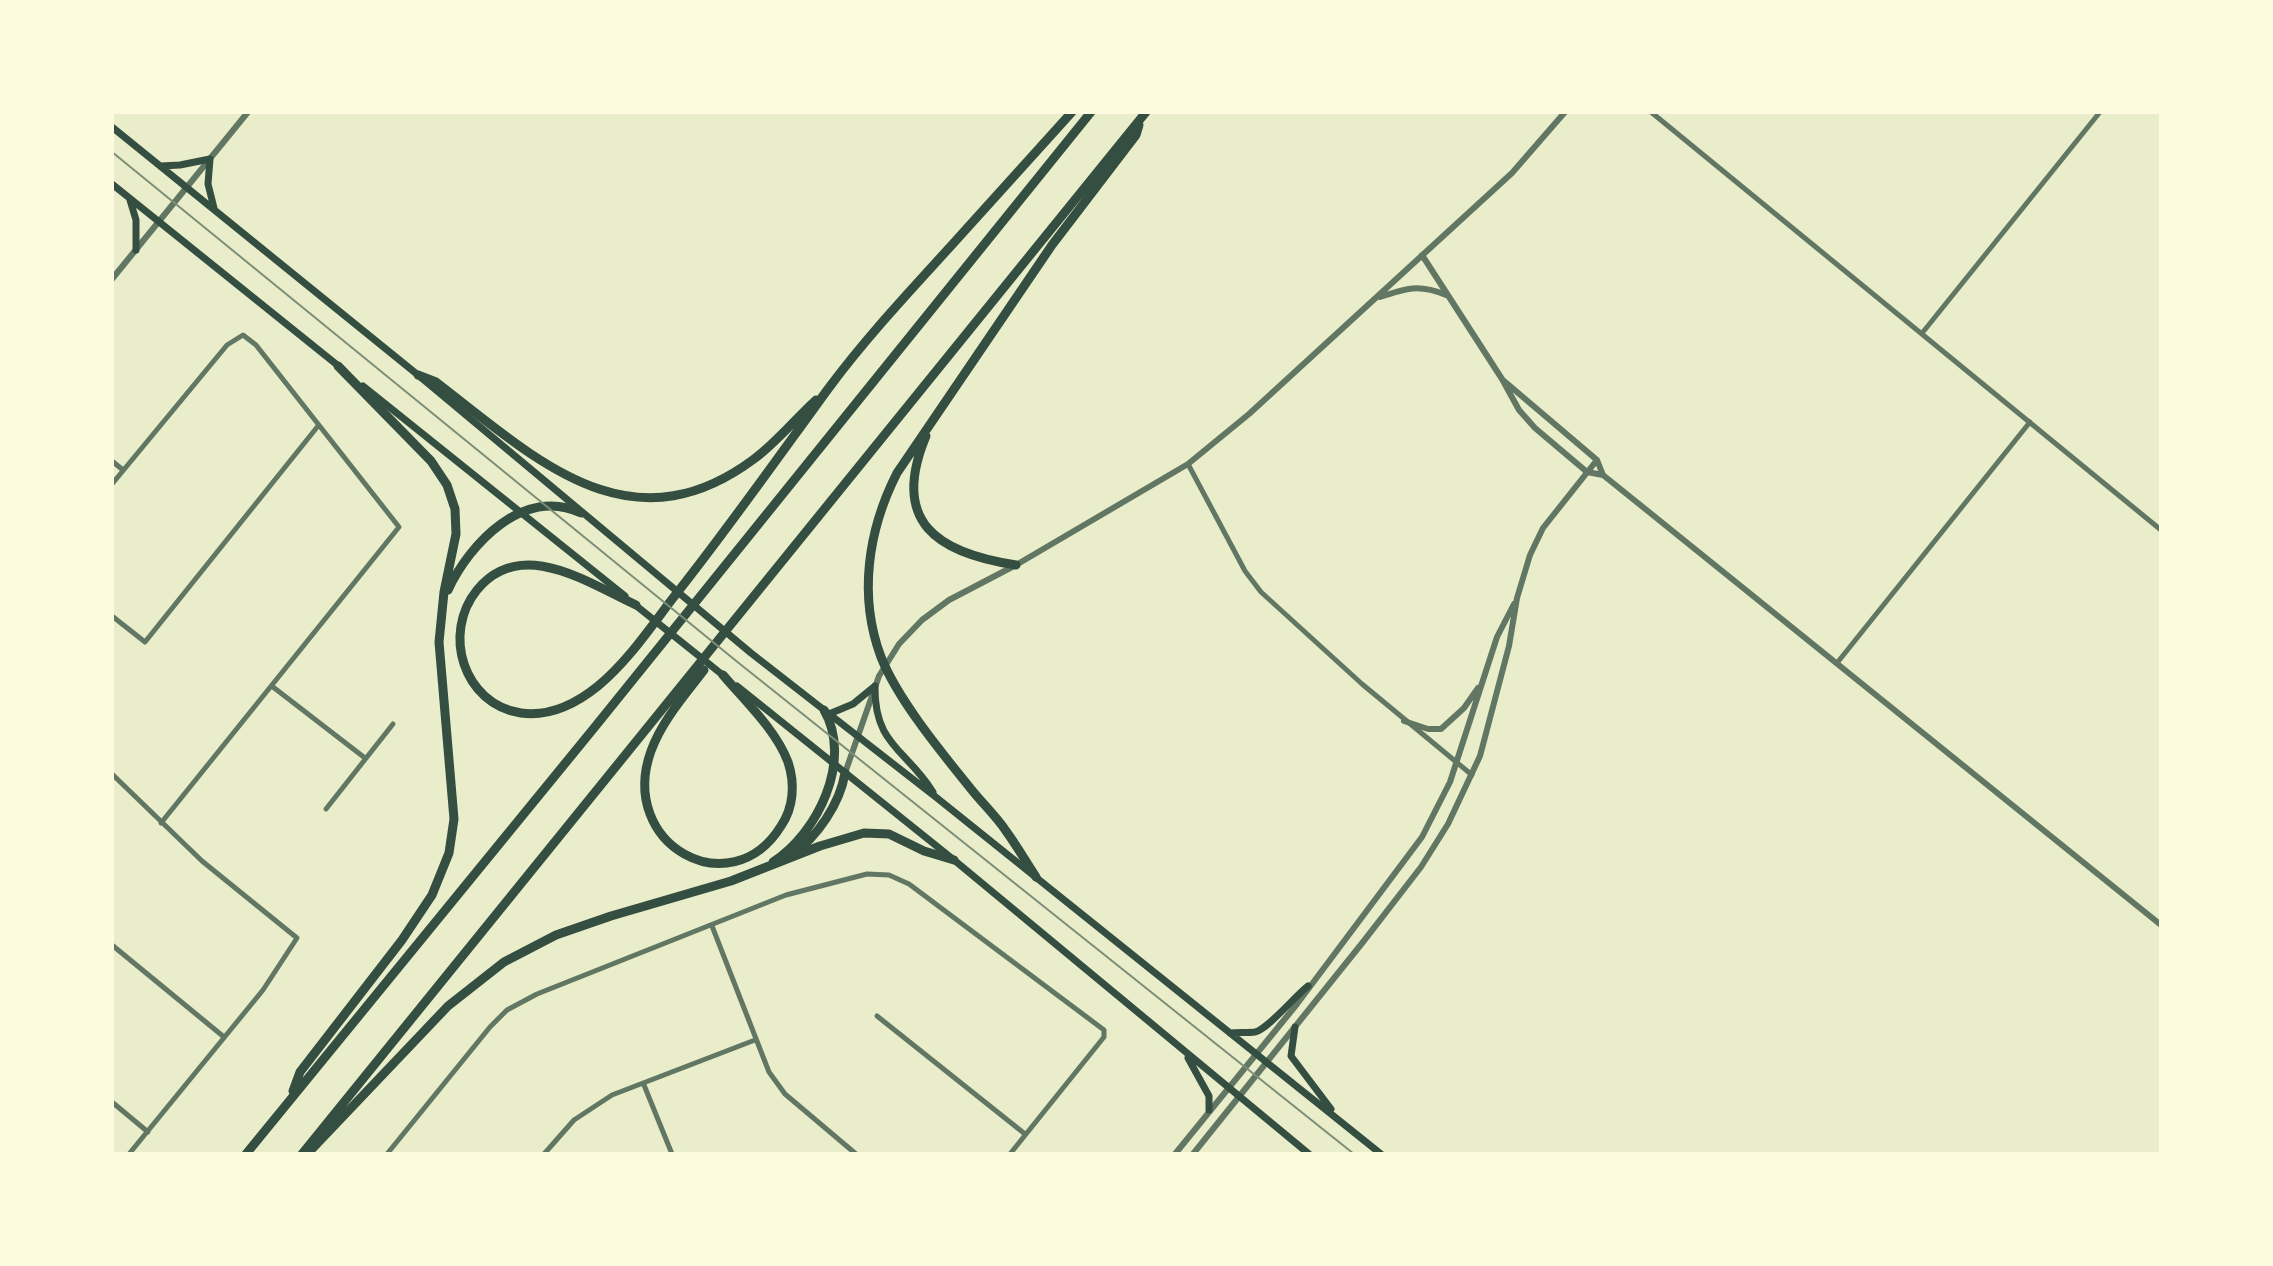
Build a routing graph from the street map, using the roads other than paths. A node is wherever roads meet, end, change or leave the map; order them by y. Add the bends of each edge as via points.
1 (248, 112) edge
2 (1072, 112) edge
3 (1091, 112) edge
4 (1565, 112) edge
5 (1651, 112) edge
6 (2100, 112) edge
7 (1144, 115) edge
8 (112, 127) edge
9 (210, 159) junction
10 (159, 166) junction
11 (112, 184) edge
12 (186, 188) junction
13 (130, 198) junction
14 (214, 210) junction
15 (159, 222) junction
16 (136, 250) junction
17 (1422, 255) junction
18 (112, 279) edge
19 (1448, 296) junction
20 (1377, 298) junction
21 (1923, 332) junction
22 (338, 366) junction
23 (418, 375) junction
24 (1502, 379) junction
25 (830, 387) junction
26 (933, 418) junction
27 (2030, 422) junction
28 (318, 426) junction
29 (1597, 460) junction
30 (112, 461) edge
31 (1188, 464) junction
32 (123, 470) junction
33 (1587, 472) junction
34 (1603, 475) junction
35 (112, 484) edge
36 (521, 513) junction
37 (581, 513) junction
38 (2161, 530) edge
39 (1016, 565) junction
40 (1517, 598) junction
41 (636, 605) junction
42 (441, 612) junction
43 (112, 616) edge
44 (721, 640) junction
45 (1837, 663) junction
46 (723, 675) junction
47 (1483, 681) junction
48 (875, 686) junction
49 (273, 687) junction
50 (826, 712) junction
51 (1404, 721) junction
52 (393, 724) dead end
53 (857, 736) junction
54 (365, 758) junction
55 (832, 762) junction
56 (1456, 762) junction
57 (845, 773) junction
58 (112, 774) edge
59 (1472, 775) junction
60 (937, 798) junction
61 (326, 809) dead end
62 (161, 823) junction
63 (954, 860) junction
64 (779, 864) junction
65 (757, 872) junction
66 (1036, 877) junction
67 (2161, 925) edge
68 (712, 926) junction
69 (112, 945) edge
70 (1308, 986) junction
71 (877, 1016) dead end
72 (1295, 1027) junction
73 (1230, 1033) junction
74 (224, 1037) junction
75 (755, 1040) junction
76 (1185, 1052) junction
77 (1257, 1054) junction
78 (1267, 1062) junction
79 (644, 1085) junction
80 (1228, 1087) junction
81 (1240, 1098) junction
82 (290, 1099) junction
83 (112, 1102) edge
84 (1209, 1110) junction
85 (1339, 1121) junction
86 (148, 1132) junction
87 (1025, 1134) junction
88 (129, 1154) edge
89 (246, 1154) edge
90 (304, 1154) edge
91 (387, 1154) edge
92 (544, 1154) edge
93 (672, 1154) edge
94 (855, 1154) edge
95 (1010, 1154) edge
96 (1175, 1154) edge
97 (1193, 1154) edge
98 (1309, 1154) edge
99 (1381, 1154) edge

1 - 9 street
2 - 25 highway
3 - 82 highway
4 - 17 street via 1512,173
5 - 21 street
6 - 21 street
7 - 26 highway via 1136,135 1052,245
7 - 44 highway
8 - 10 main road
9 - 10 main road
9 - 12 street
9 - 14 main road
10 - 12 main road
11 - 13 main road
12 - 14 main road
12 - 15 street
13 - 15 main road
13 - 16 main road
14 - 23 main road
15 - 16 street
15 - 22 main road
16 - 18 street
17 - 19 street
17 - 20 street
19 - 20 street via 1426,287
19 - 24 street
20 - 31 street
21 - 27 street
22 - 36 main road
22 - 42 highway via 431,461 447,485 456,534
23 - 25 highway via 436,382 542,462 584,485 632,498 668,497 720,480 769,447
23 - 37 main road
24 - 29 street
24 - 33 street via 1535,428
25 - 41 highway via 710,552 597,687 561,708 522,713 485,696 463,664 460,627 468,603 482,584 504,569 524,564 557,569
26 - 39 highway via 913,475 924,523 958,551
26 - 66 highway via 897,473 876,524 869,583 875,635 892,678 920,722 1005,828
27 - 38 street
27 - 45 street
28 - 32 street via 243,335 227,345
28 - 43 street via 145,642
28 - 49 street via 399,527
29 - 33 street
29 - 34 street
30 - 32 street
31 - 39 street
31 - 51 street via 1261,592
32 - 35 street
33 - 34 street
33 - 40 street via 1543,528
34 - 45 street
36 - 37 highway via 560,505
36 - 41 main road
36 - 42 highway via 495,528 468,555
37 - 50 main road
39 - 48 street via 922,620 899,644
40 - 47 street
40 - 59 street via 1502,675
41 - 46 main road
42 - 82 highway via 440,673 454,819 445,869 415,923 300,1072
44 - 46 highway via 663,726 644,780 645,804 655,828 673,848 709,863 736,861 771,840 786,819 792,794 782,750
44 - 90 highway
45 - 67 street
46 - 55 main road
47 - 51 street via 1441,729
47 - 56 street
48 - 50 main road via 853,704
48 - 53 street
48 - 60 main road via 883,734 920,771
49 - 54 street
49 - 62 street
50 - 53 main road
50 - 55 highway
51 - 56 street
52 - 54 street
53 - 57 street
53 - 60 main road
54 - 61 street
55 - 57 main road
55 - 65 highway via 824,800 811,824 788,851
56 - 59 street
56 - 70 street via 1422,837
57 - 63 main road
57 - 64 highway via 826,819 809,841
58 - 62 street
59 - 72 street via 1421,867
60 - 66 main road
62 - 74 street via 297,938
63 - 64 highway via 876,832 838,840
63 - 76 main road
64 - 65 highway
65 - 90 highway via 574,928 504,962 431,1022 324,1139
66 - 73 main road
68 - 75 street
68 - 87 street via 786,895 867,874 889,875 909,884 1104,1030 1104,1037
68 - 91 street via 507,1010
69 - 74 street
70 - 73 main road via 1263,1029
70 - 77 street
71 - 87 street
72 - 78 street
72 - 85 main road via 1291,1056
73 - 77 main road
74 - 86 street
75 - 79 street
75 - 94 street via 785,1094
76 - 80 main road
76 - 84 main road via 1209,1096
77 - 78 main road
77 - 80 street
78 - 81 street
78 - 85 main road
79 - 92 street via 590,1108
79 - 93 street
80 - 81 main road
80 - 84 street
81 - 97 street
81 - 98 main road
82 - 89 highway
83 - 86 street
84 - 96 street
85 - 99 main road
86 - 88 street
87 - 95 street

